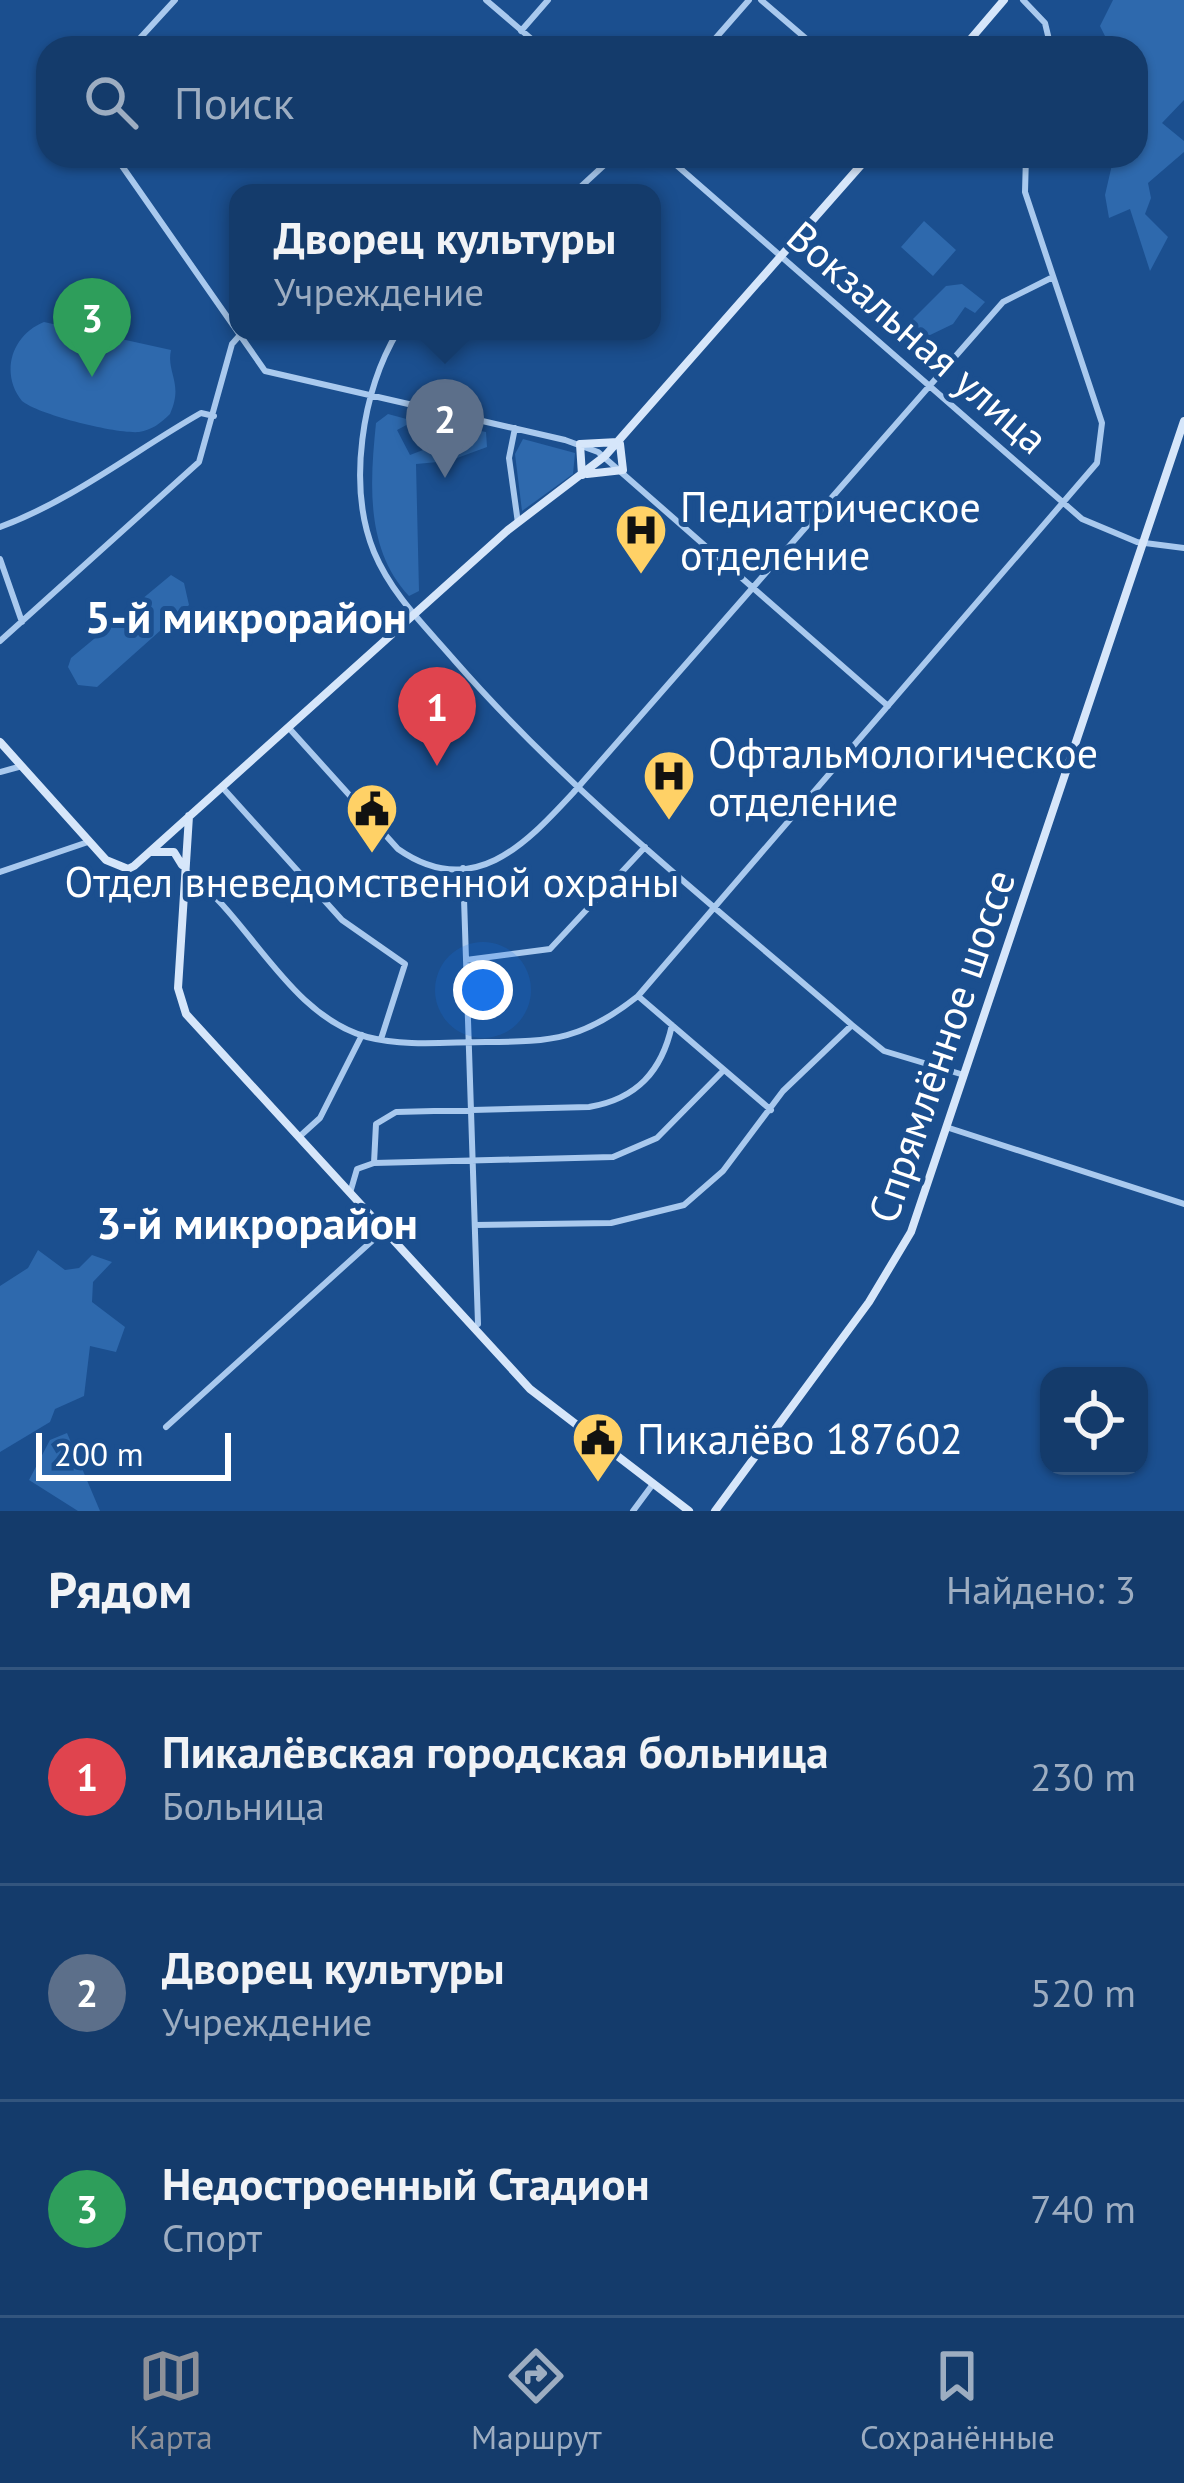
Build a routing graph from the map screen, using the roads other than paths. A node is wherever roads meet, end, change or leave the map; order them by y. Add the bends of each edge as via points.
1 (175, 0) edge
2 (486, 0) edge
3 (548, 0) edge
4 (749, 0) edge
5 (761, 0) edge
6 (1004, 0) edge
7 (1023, 0) edge
8 (521, 31) junction
9 (141, 36) edge
10 (527, 36) edge
11 (718, 36) edge
12 (803, 36) edge
13 (973, 36) edge
14 (1048, 36) edge
15 (123, 168) edge
16 (680, 168) edge
17 (859, 168) edge
18 (1026, 168) edge
19 (781, 257) junction
20 (1053, 277) junction
21 (229, 319) edge
22 (236, 340) edge
23 (243, 340) edge
24 (395, 340) edge
25 (930, 385) junction
26 (373, 396) junction
27 (214, 416) junction
28 (1184, 421) edge
29 (515, 428) junction
30 (620, 442) junction
31 (580, 444) junction
32 (605, 457) junction
33 (623, 470) junction
34 (582, 475) junction
35 (1064, 504) junction
36 (518, 523) junction
37 (0, 527) edge
38 (1142, 543) junction
39 (1184, 548) edge
40 (0, 559) edge
41 (751, 586) junction
42 (414, 614) junction
43 (22, 622) junction
44 (0, 640) edge
45 (888, 706) junction
46 (288, 728) junction
47 (0, 742) edge
48 (22, 766) junction
49 (0, 772) edge
50 (578, 785) junction
51 (222, 787) junction
52 (189, 816) junction
53 (88, 842) junction
54 (646, 846) junction
55 (151, 853) junction
56 (463, 868) junction
57 (184, 869) junction
58 (0, 872) edge
59 (716, 907) junction
60 (466, 960) junction
61 (638, 995) junction
62 (672, 1025) junction
63 (852, 1025) junction
64 (362, 1035) junction
65 (381, 1040) junction
66 (469, 1042) junction
67 (722, 1072) junction
68 (964, 1075) junction
69 (472, 1110) junction
70 (771, 1110) junction
71 (946, 1127) junction
72 (299, 1137) junction
73 (473, 1162) junction
74 (374, 1163) junction
75 (350, 1193) junction
76 (1184, 1204) edge
77 (475, 1225) junction
78 (383, 1231) junction
79 (478, 1324) dead end
80 (166, 1427) dead end
81 (653, 1484) junction
82 (633, 1511) edge
83 (689, 1511) edge
84 (715, 1511) edge

1 - 9 street
2 - 8 street
3 - 8 street
4 - 11 street
5 - 12 street
6 - 13 street
7 - 14 street
8 - 10 street
15 - 21 street
16 - 19 street, Вокзальная улица
17 - 19 street
18 - 20 street via 1024,192
19 - 25 street, Вокзальная улица
19 - 30 street
20 - 25 street via 1010,296
20 - 35 street via 1104,436 1097,464
22 - 27 street
23 - 26 street via 265,371
24 - 26 street
25 - 35 street, Вокзальная улица
25 - 41 street
26 - 29 street
26 - 42 street via 362,512 383,572
27 - 37 street via 201,412 58,505
27 - 43 street via 200,462
28 - 38 street, Спрямлённое шоссе
29 - 31 street
29 - 36 street via 508,458
30 - 31 street
30 - 32 street
30 - 33 street
31 - 32 street
31 - 34 street
32 - 33 street
32 - 34 street
33 - 34 street
33 - 41 street
34 - 36 street
35 - 38 street, Вокзальная улица via 1099,530
35 - 45 street
36 - 42 street
38 - 39 street, Вокзальная улица
38 - 68 street, Спрямлённое шоссе
40 - 43 street
41 - 45 street
41 - 50 street
42 - 46 street
42 - 50 street via 511,724
43 - 44 street
45 - 59 street
46 - 51 street
46 - 56 street via 402,852 429,866
47 - 48 street
48 - 49 street
48 - 53 street
50 - 54 street
50 - 56 street via 507,858
51 - 52 street
51 - 65 street via 342,920 405,964
52 - 55 street
52 - 57 street
53 - 55 street via 128,869
53 - 58 street
54 - 59 street
54 - 60 street via 550,949
55 - 57 street via 175,852
56 - 60 street
57 - 64 street via 300,994
57 - 72 street via 181,1004
59 - 61 street
59 - 63 street
60 - 66 street
61 - 62 street
61 - 66 street via 589,1031 562,1039
62 - 67 street
62 - 69 street via 656,1071 616,1100
63 - 68 street via 884,1051
63 - 70 street
64 - 65 street
64 - 72 street via 320,1118
65 - 66 street
66 - 69 street
67 - 70 street
67 - 73 street via 639,1149
68 - 71 street, Спрямлённое шоссе
69 - 73 street
69 - 74 street via 389,1114 376,1124
70 - 77 street via 723,1171 665,1213 563,1226
71 - 76 street
71 - 84 street, Спрямлённое шоссе via 896,1262
72 - 75 street
73 - 74 street
73 - 77 street
74 - 75 street via 357,1169
75 - 78 street
77 - 79 street
78 - 80 street
78 - 81 street via 530,1390
81 - 82 street
81 - 83 street

